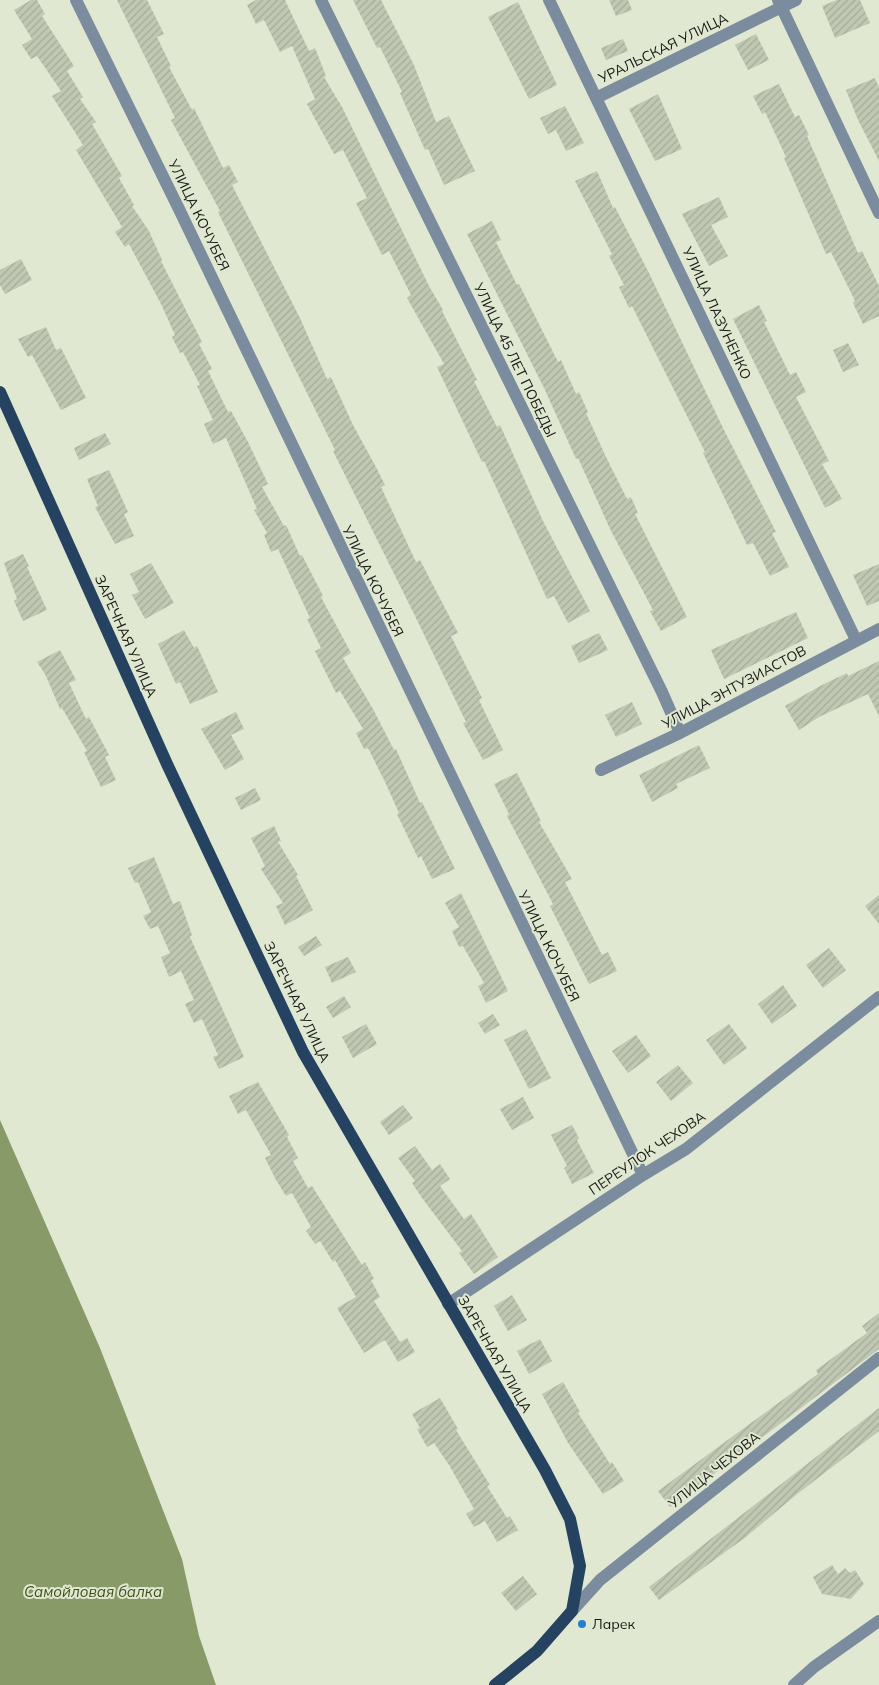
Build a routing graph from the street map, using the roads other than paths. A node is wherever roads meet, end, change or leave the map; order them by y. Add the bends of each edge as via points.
1 (76, 0) edge
2 (321, 0) edge
3 (549, 0) edge
4 (796, 0) edge
5 (780, 4) edge
6 (598, 97) junction
7 (879, 213) edge
8 (0, 392) edge
9 (879, 629) edge
10 (856, 640) junction
11 (680, 733) junction
12 (601, 770) dead end
13 (879, 997) edge
14 (643, 1175) junction
15 (448, 1304) junction
16 (879, 1358) edge
17 (572, 1611) junction
18 (879, 1621) edge
19 (495, 1685) edge
20 (794, 1685) edge

1 - 14 street, УЛИЦА КОЧУБЕЯ
2 - 11 street, УЛИЦА 45 ЛЕТ ПОБЕДЫ
3 - 6 street, УЛИЦА ЛАЗУНЕНКО
4 - 5 street, УРАЛЬСКАЯ УЛИЦА
5 - 6 street, УРАЛЬСКАЯ УЛИЦА
5 - 7 street
6 - 10 street, УЛИЦА ЛАЗУНЕНКО
8 - 15 main road, ЗАРЕЧНАЯ УЛИЦА via 167,764 303,1052
9 - 10 street, УЛИЦА ЭНТУЗИАСТОВ
10 - 11 street, УЛИЦА ЭНТУЗИАСТОВ
11 - 12 street, УЛИЦА ЭНТУЗИАСТОВ
13 - 14 street, ПЕРЕУЛОК ЧЕХОВА via 686,1149
14 - 15 street, ПЕРЕУЛОК ЧЕХОВА
15 - 17 main road, ЗАРЕЧНАЯ УЛИЦА via 545,1470 570,1520 580,1566
16 - 17 street, УЛИЦА ЧЕХОВА via 600,1580
17 - 19 main road via 537,1651
18 - 20 street

